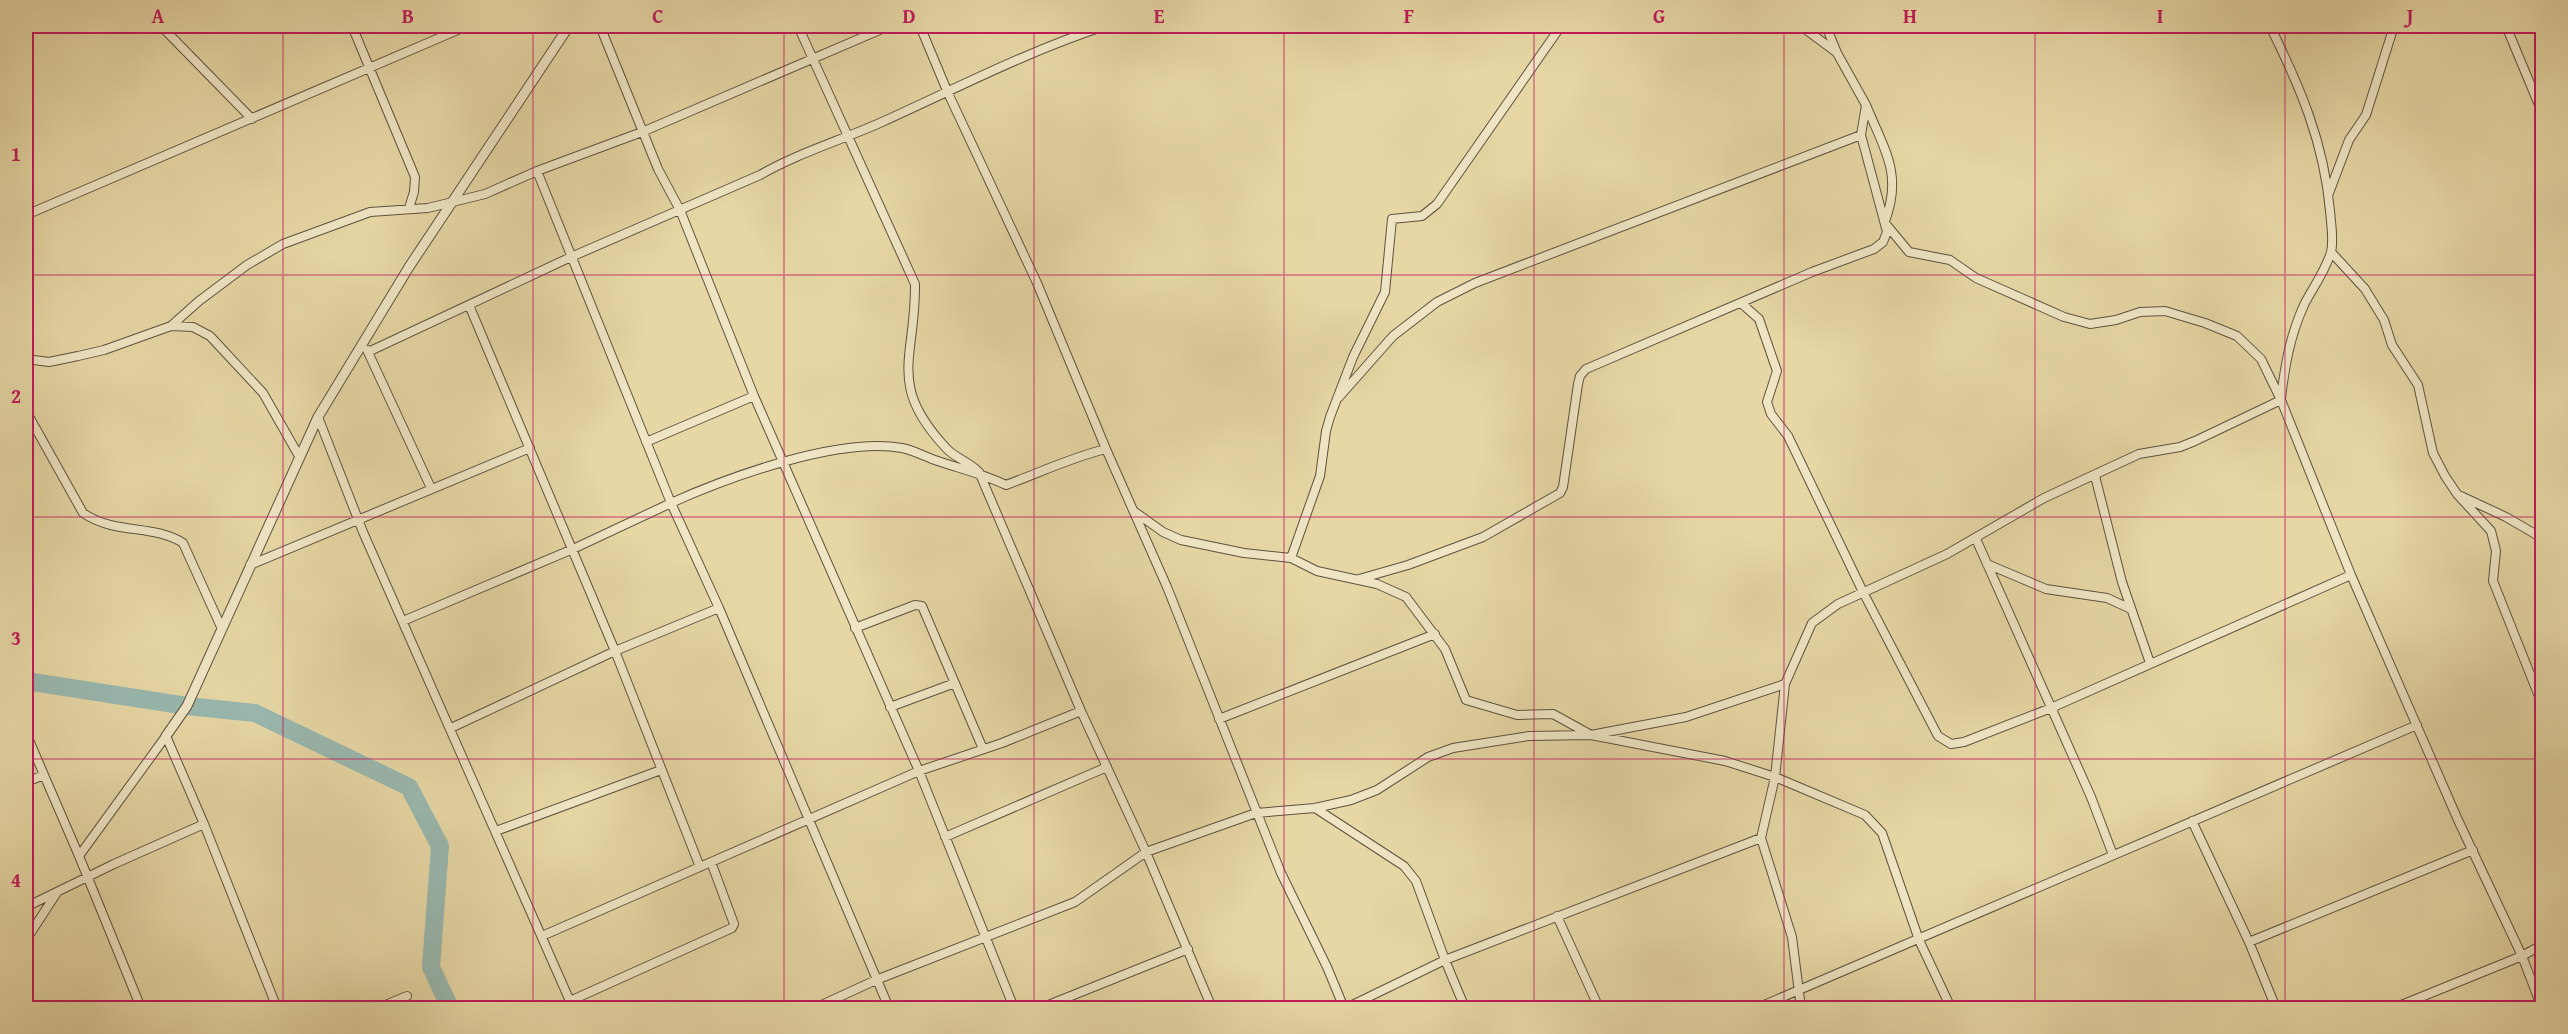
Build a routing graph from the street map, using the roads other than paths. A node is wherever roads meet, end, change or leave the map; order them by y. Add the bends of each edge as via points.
1 (160, 26) edge
2 (352, 26) edge
3 (467, 26) edge
4 (569, 26) edge
5 (600, 26) edge
6 (798, 26) edge
7 (889, 26) edge
8 (920, 26) edge
9 (1105, 26) edge
10 (1561, 26) edge
11 (1801, 26) edge
12 (1826, 26) edge
13 (2270, 26) edge
14 (2394, 26) edge
15 (2506, 26) edge
16 (1837, 53) junction
17 (814, 59) junction
18 (369, 69) junction
19 (948, 93) junction
20 (1866, 105) junction
21 (2542, 112) edge
22 (252, 119) junction
23 (642, 132) junction
24 (1861, 135) junction
25 (849, 137) junction
26 (537, 171) junction
27 (2328, 194) junction
28 (454, 203) junction
29 (409, 208) junction
30 (680, 210) junction
31 (26, 215) edge
32 (1885, 223) junction
33 (2331, 252) junction
34 (571, 257) junction
35 (1741, 303) junction
36 (469, 305) junction
37 (171, 326) junction
38 (364, 343) junction
39 (368, 352) junction
40 (26, 359) edge
41 (754, 396) junction
42 (1337, 399) junction
43 (2281, 400) junction
44 (26, 411) edge
45 (318, 417) junction
46 (646, 442) junction
47 (530, 448) junction
48 (1106, 449) junction
49 (299, 456) junction
50 (782, 462) junction
51 (979, 472) junction
52 (2095, 476) junction
53 (431, 489) junction
54 (2457, 494) junction
55 (671, 503) junction
56 (1133, 511) junction
57 (358, 519) junction
58 (2542, 538) edge
59 (1976, 539) junction
60 (573, 549) junction
61 (1292, 558) junction
62 (1987, 564) junction
63 (250, 565) junction
64 (2351, 575) junction
65 (1358, 579) junction
66 (1863, 592) junction
67 (719, 608) junction
68 (2131, 609) junction
69 (403, 621) junction
70 (855, 627) junction
71 (222, 629) junction
72 (1435, 634) junction
73 (615, 651) junction
74 (2150, 663) junction
75 (955, 684) junction
76 (1785, 684) junction
77 (2542, 704) edge
78 (890, 707) junction
79 (2051, 708) junction
80 (1081, 711) junction
81 (1219, 719) junction
82 (2417, 725) junction
83 (451, 728) junction
84 (26, 734) edge
85 (1591, 735) junction
86 (166, 736) junction
87 (983, 749) junction
88 (1107, 767) junction
89 (661, 770) junction
90 (919, 771) junction
91 (44, 775) junction
92 (1775, 777) junction
93 (26, 782) edge
94 (1315, 808) junction
95 (1256, 813) junction
96 (809, 819) junction
97 (2192, 821) junction
98 (204, 824) junction
99 (496, 831) junction
100 (945, 837) junction
101 (1761, 838) junction
102 (2473, 850) junction
103 (1146, 852) junction
104 (2113, 855) junction
105 (79, 856) junction
106 (711, 862) junction
107 (700, 867) junction
108 (86, 878) junction
109 (57, 892) junction
110 (26, 907) edge
111 (1557, 916) junction
112 (542, 936) junction
113 (986, 936) junction
114 (26, 940) edge
115 (1919, 940) junction
116 (2248, 942) junction
117 (2542, 945) edge
118 (1188, 949) junction
119 (2522, 956) junction
120 (1445, 960) junction
121 (876, 980) junction
122 (1799, 991) junction
123 (406, 996) dead end
124 (571, 1005) edge
125 (141, 1008) edge
126 (277, 1008) edge
127 (378, 1008) edge
128 (815, 1008) edge
129 (889, 1008) edge
130 (1014, 1008) edge
131 (1041, 1008) edge
132 (1212, 1008) edge
133 (1345, 1008) edge
134 (1466, 1008) edge
135 (1599, 1008) edge
136 (1757, 1008) edge
137 (1801, 1008) edge
138 (1951, 1008) edge
139 (2276, 1008) edge
140 (2399, 1008) edge
141 (2542, 1008) edge

1 - 22 street
2 - 18 street
3 - 18 street
4 - 28 street
5 - 23 street
6 - 17 street
7 - 17 street
8 - 19 street
9 - 19 street
10 - 42 street via 1437,204 1422,216 1392,219 1385,292
11 - 16 street
12 - 16 street
13 - 27 street via 2317,136
14 - 27 street via 2366,115 2349,140
15 - 21 street
16 - 20 street
17 - 23 street
17 - 25 street
18 - 22 street
18 - 29 street via 415,177
19 - 25 street
19 - 48 street via 1037,282
20 - 24 street
20 - 32 street via 1893,169 1892,202
22 - 31 street
23 - 26 street
23 - 30 street
24 - 32 street
24 - 42 street via 1475,283 1437,302 1394,336
25 - 30 street
25 - 51 street via 915,284 907,369 910,397 948,450
26 - 28 street
26 - 34 street
27 - 33 street
28 - 29 street
28 - 38 street via 409,267
29 - 37 street via 370,212 262,255 199,300
30 - 34 street
30 - 41 street
32 - 35 street via 1883,242 1874,249
32 - 43 street via 1909,252 1950,260 1976,278 2064,317 2090,324 2140,312 2165,311 2237,336 2261,359
33 - 43 street via 2287,351
33 - 54 street via 2365,289 2384,320 2392,345 2418,385 2433,453
34 - 36 street
34 - 46 street
35 - 65 street via 1586,369 1578,384 1563,487 1554,499 1483,537
35 - 66 street via 1759,319 1777,371 1767,402 1771,414 1788,436
36 - 39 street
36 - 47 street
37 - 40 street via 78,356 49,362
37 - 49 street via 193,327 210,336 263,393
38 - 39 street
38 - 45 street
39 - 53 street
41 - 46 street
41 - 50 street
42 - 61 street via 1326,431 1320,476
43 - 52 street via 2181,447 2139,454
43 - 64 street
44 - 71 street via 83,513 99,523 172,535 183,543
45 - 49 street
45 - 57 street
46 - 55 street
47 - 53 street
47 - 60 street
48 - 51 street via 1006,485
48 - 56 street
49 - 63 street
50 - 51 street via 842,449 885,446
50 - 55 street
50 - 70 street
51 - 80 street
52 - 59 street via 2044,498
52 - 68 street
53 - 57 street
54 - 58 street
54 - 77 street via 2491,531 2496,551 2493,581
55 - 60 street
55 - 67 street
56 - 61 street via 1181,540
56 - 81 street
57 - 63 street
57 - 69 street
59 - 62 street
59 - 66 street
60 - 69 street
60 - 73 street
61 - 65 street via 1317,571
62 - 68 street via 2046,589 2107,598
62 - 79 street
63 - 71 street
64 - 74 street
64 - 82 street
65 - 72 street via 1406,597
66 - 76 street via 1812,623
66 - 79 street via 1938,736 1951,744 1964,742
67 - 73 street
67 - 96 street
68 - 74 street
69 - 83 street
70 - 75 street via 915,605 922,606
70 - 78 street
71 - 86 street via 187,706
72 - 81 street
72 - 85 street via 1466,700 1517,715 1553,714
73 - 83 street
73 - 89 street
74 - 79 street
75 - 78 street
75 - 87 street
76 - 85 street via 1686,717
76 - 92 street
78 - 90 street
79 - 104 street
80 - 87 street
80 - 88 street
81 - 95 street
82 - 97 street
82 - 102 street
83 - 99 street
84 - 91 street
85 - 92 street via 1700,755
85 - 94 street via 1529,736 1453,748 1428,757 1377,790
86 - 98 street
86 - 105 street
87 - 90 street
88 - 100 street
88 - 103 street
89 - 99 street
89 - 107 street
90 - 96 street
90 - 100 street
91 - 93 street
91 - 105 street
92 - 101 street
92 - 115 street via 1865,815 1882,833
94 - 95 street
94 - 120 street via 1404,866 1416,881
95 - 103 street
95 - 133 street
96 - 106 street
96 - 121 street
97 - 104 street
97 - 116 street
98 - 108 street
98 - 126 street
99 - 112 street
100 - 113 street
101 - 111 street
101 - 122 street via 1792,937
102 - 116 street
102 - 119 street
103 - 113 street via 1075,902
103 - 118 street
104 - 115 street
105 - 108 street
106 - 107 street
106 - 124 street via 734,924 732,928
107 - 112 street
108 - 109 street
108 - 125 street
109 - 110 street
109 - 114 street
111 - 120 street
111 - 135 street
112 - 124 street
113 - 121 street
113 - 130 street
115 - 122 street
115 - 138 street
116 - 139 street
117 - 119 street
118 - 131 street
118 - 132 street
119 - 140 street
119 - 141 street
120 - 133 street
120 - 134 street
121 - 128 street
121 - 129 street
122 - 136 street
122 - 137 street
123 - 127 street

